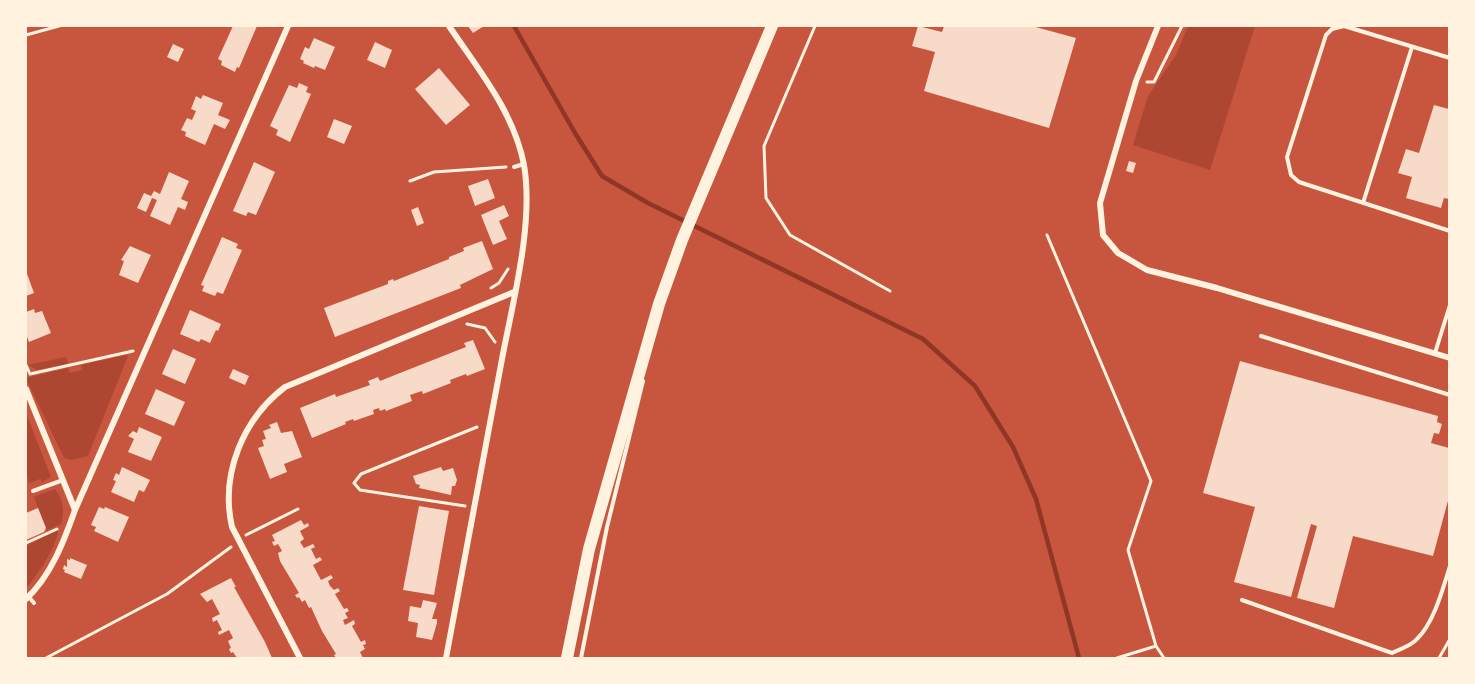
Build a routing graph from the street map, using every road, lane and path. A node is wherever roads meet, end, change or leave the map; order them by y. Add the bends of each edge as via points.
1 (59, 26) edge
2 (288, 26) edge
3 (449, 26) edge
4 (772, 26) edge
5 (815, 26) edge
6 (1158, 26) edge
7 (1182, 26) edge
8 (26, 35) edge
9 (1412, 47) junction
10 (1449, 58) edge
11 (1136, 81) junction
12 (524, 165) junction
13 (514, 166) joint
14 (410, 181) dead end
15 (1363, 203) junction
16 (1449, 231) edge
17 (1047, 235) dead end
18 (510, 263) dead end
19 (488, 291) dead end
20 (890, 291) dead end
21 (514, 292) junction
22 (659, 304) junction
23 (1449, 305) edge
24 (464, 324) dead end
25 (1261, 336) dead end
26 (495, 343) dead end
27 (133, 351) dead end
28 (1435, 354) junction
29 (1449, 358) edge
30 (26, 366) edge
31 (26, 389) edge
32 (1449, 395) edge
33 (490, 424) junction
34 (482, 425) joint
35 (63, 480) junction
36 (33, 491) dead end
37 (74, 507) junction
38 (474, 508) junction
39 (298, 510) dead end
40 (243, 526) dead end
41 (26, 543) edge
42 (231, 547) dead end
43 (1449, 566) edge
44 (27, 597) edge
45 (1242, 600) dead end
46 (34, 603) dead end
47 (1449, 639) edge
48 (1156, 646) junction
49 (46, 658) edge
50 (300, 658) edge
51 (446, 658) edge
52 (567, 658) edge
53 (581, 658) edge
54 (1117, 658) edge
55 (1164, 658) edge
56 (1439, 658) edge

1 - 8 path
2 - 37 street
3 - 12 street via 506,112
4 - 22 main road
5 - 20 path via 764,146 766,198 790,235
6 - 11 street
7 - 11 path via 1154,82
9 - 10 lane
9 - 15 lane
9 - 15 lane via 1344,26 1332,29 1326,35 1291,140 1287,157 1291,175 1299,182
11 - 28 street via 1100,203 1103,235 1118,253 1147,270
12 - 13 lane
12 - 21 street via 526,221
13 - 14 path via 446,170
15 - 16 lane
17 - 48 path via 1151,481 1128,550
18 - 19 path via 499,283
21 - 33 street
21 - 50 street via 285,387 270,398 243,436 235,456 228,512
22 - 52 main road via 589,549
22 - 53 lane
23 - 28 lane
24 - 26 path via 485,328
25 - 32 lane
27 - 30 path via 30,374
28 - 29 street
31 - 35 street
33 - 34 lane
33 - 38 street
34 - 38 path via 361,474 354,483 360,490
35 - 36 lane
35 - 37 street
37 - 41 path via 60,528
37 - 44 street via 63,542
38 - 51 street
39 - 40 path via 247,534
42 - 49 path via 168,594
43 - 45 lane via 1427,627 1416,641 1392,653
44 - 46 lane
47 - 56 path
48 - 54 path
48 - 55 path

